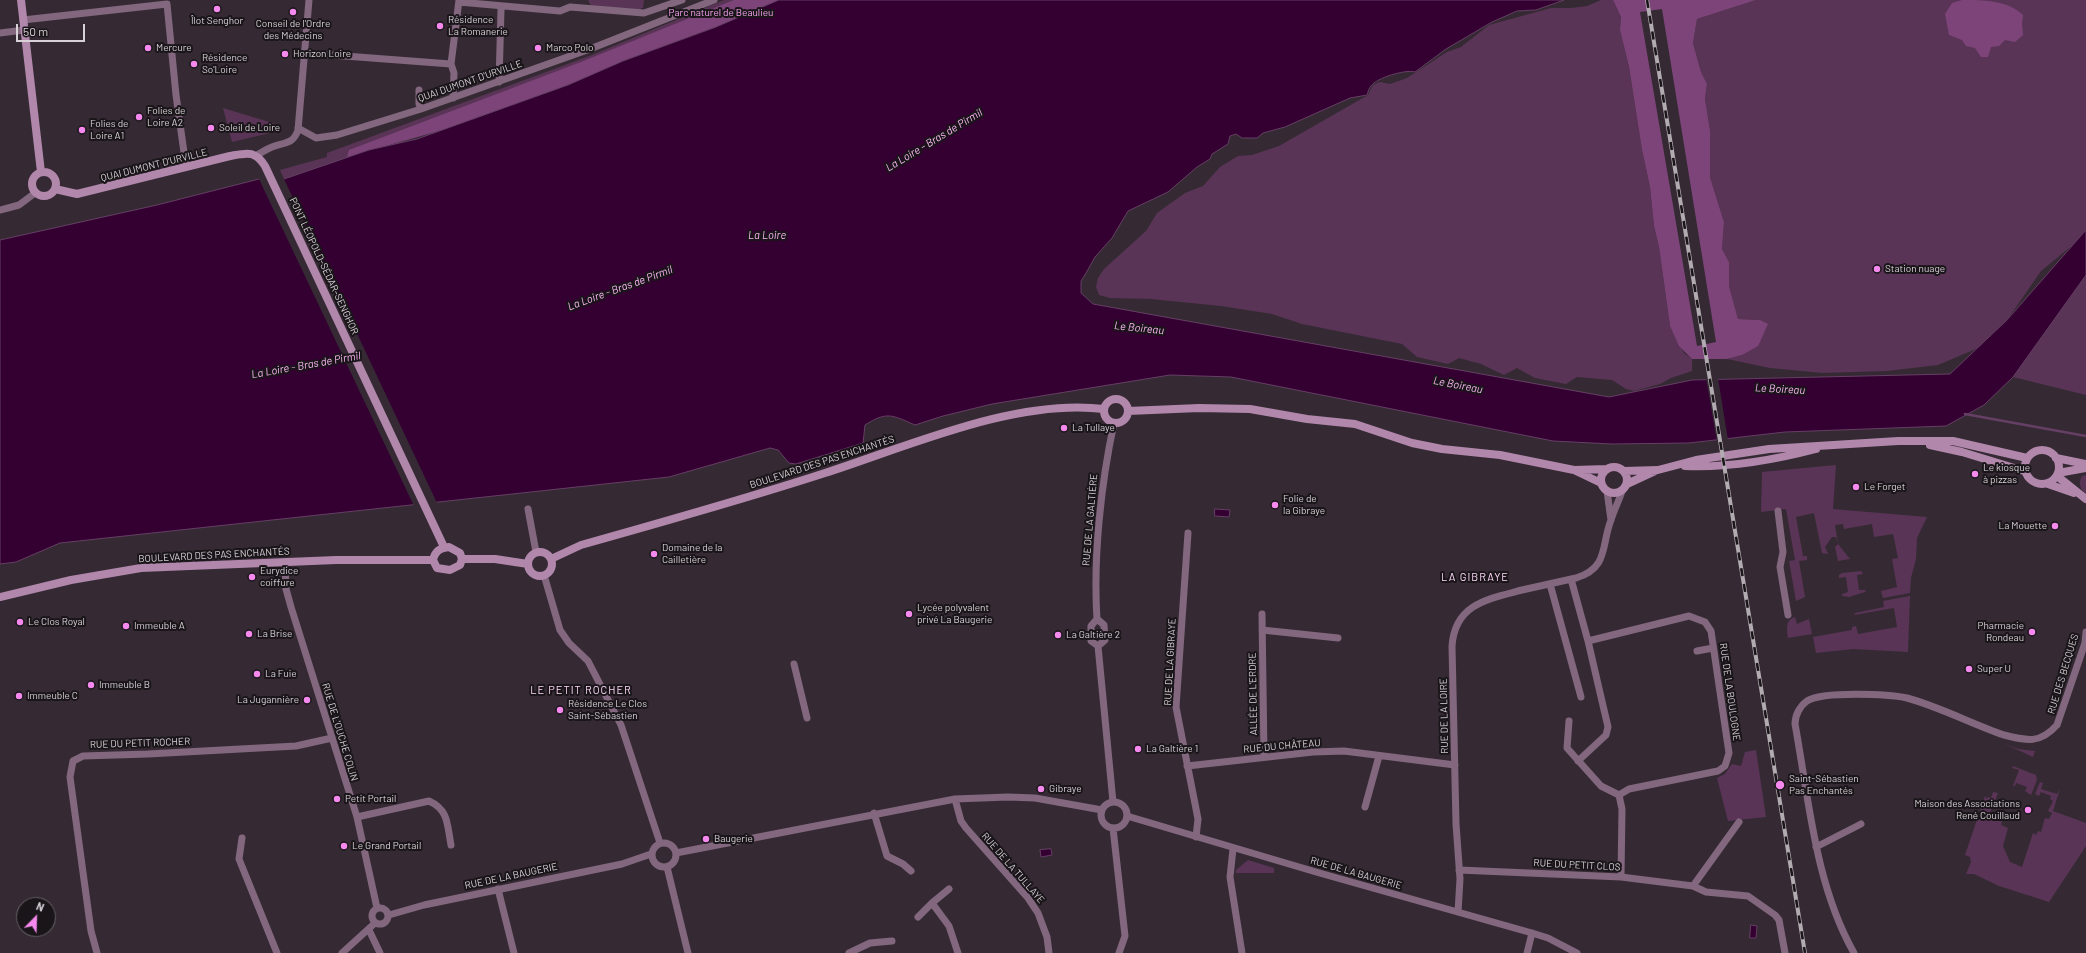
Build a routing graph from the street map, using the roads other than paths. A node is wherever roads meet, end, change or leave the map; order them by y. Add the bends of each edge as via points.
1 (21, 0) edge
2 (309, 0) edge
3 (682, 0) edge
4 (714, 0) edge
5 (459, 1) edge
6 (570, 4) edge
7 (501, 10) dead end
8 (23, 20) junction
9 (24, 30) junction
10 (0, 33) edge
11 (305, 53) junction
12 (451, 64) junction
13 (499, 82) junction
14 (419, 90) dead end
15 (453, 98) junction
16 (421, 109) junction
17 (298, 128) junction
18 (257, 155) junction
19 (186, 167) junction
20 (41, 172) junction
21 (55, 189) junction
22 (35, 193) junction
23 (0, 210) edge
24 (1104, 409) junction
25 (1128, 411) junction
26 (1114, 423) junction
27 (1911, 441) junction
28 (2027, 458) junction
29 (2056, 458) junction
30 (2086, 464) edge
31 (2086, 468) edge
32 (1607, 469) junction
33 (1574, 470) junction
34 (1658, 470) junction
35 (1624, 471) junction
36 (2024, 471) junction
37 (2058, 475) junction
38 (1602, 483) junction
39 (2048, 484) junction
40 (1624, 488) junction
41 (1607, 491) junction
42 (2078, 494) junction
43 (2086, 499) edge
44 (528, 509) dead end
45 (1778, 511) dead end
46 (1610, 520) junction
47 (1188, 533) dead end
48 (443, 543) junction
49 (536, 552) junction
50 (551, 559) junction
51 (433, 560) junction
52 (462, 560) junction
53 (285, 562) junction
54 (528, 564) junction
55 (544, 575) junction
56 (1571, 579) junction
57 (1550, 584) junction
58 (0, 597) edge
59 (1262, 614) dead end
60 (1788, 615) dead end
61 (1097, 619) junction
62 (1262, 630) junction
63 (2086, 632) edge
64 (1338, 638) dead end
65 (1588, 641) junction
66 (2085, 643) edge
67 (1098, 646) junction
68 (1713, 648) junction
69 (1697, 651) dead end
70 (794, 664) dead end
71 (1582, 698) dead end
72 (807, 718) dead end
73 (1569, 721) dead end
74 (332, 738) junction
75 (1379, 756) junction
76 (1264, 757) junction
77 (1578, 761) junction
78 (1455, 765) junction
79 (1187, 766) junction
80 (1619, 796) junction
81 (955, 799) junction
82 (1113, 802) junction
83 (1365, 807) dead end
84 (1102, 810) junction
85 (874, 813) junction
86 (1127, 816) junction
87 (357, 817) junction
88 (1739, 822) dead end
89 (1862, 824) dead end
90 (1113, 828) junction
91 (242, 838) dead end
92 (1196, 838) junction
93 (660, 843) junction
94 (451, 845) dead end
95 (1816, 847) junction
96 (1233, 848) junction
97 (676, 853) junction
98 (652, 857) junction
99 (667, 867) junction
100 (1459, 870) junction
101 (911, 871) dead end
102 (1621, 877) junction
103 (1692, 886) junction
104 (498, 889) junction
105 (949, 889) dead end
106 (932, 903) junction
107 (377, 908) junction
108 (1458, 912) junction
109 (389, 915) junction
110 (918, 917) dead end
111 (375, 923) junction
112 (369, 930) junction
113 (1532, 933) junction
114 (892, 941) dead end
115 (97, 953) edge
116 (277, 953) edge
117 (342, 953) edge
118 (380, 953) edge
119 (514, 953) edge
120 (688, 953) edge
121 (849, 953) edge
122 (958, 953) edge
123 (1049, 953) edge
124 (1120, 953) edge
125 (1242, 953) edge
126 (1527, 953) edge
127 (1577, 953) edge
128 (1785, 953) edge
129 (1854, 953) edge

1 - 8 main road
2 - 11 street
3 - 6 street via 662,8 638,12
4 - 13 street, QUAI DUMONT D'URVILLE
5 - 6 street via 560,11
5 - 12 street
7 - 13 street
8 - 9 main road
8 - 19 street via 166,4
9 - 10 street
9 - 20 main road
11 - 12 street
11 - 17 street
12 - 15 street via 454,73
13 - 15 street, QUAI DUMONT D'URVILLE
14 - 16 street
15 - 16 street, QUAI DUMONT D'URVILLE
16 - 17 street, QUAI DUMONT D'URVILLE via 338,135 316,138
17 - 18 street via 293,141 271,147
18 - 19 main road, QUAI DUMONT D'URVILLE via 247,153
18 - 48 main road, PONT LÉOPOLD-SÉDAR-SENGHOR via 265,166
19 - 21 main road, QUAI DUMONT D'URVILLE via 77,194
20 - 21 main road via 47,172 54,178
20 - 22 main road via 32,180
21 - 22 main road via 45,196
22 - 23 street via 19,205
24 - 25 main road via 1109,401 1118,399 1124,402
24 - 26 main road via 1106,417
24 - 50 main road, BOULEVARD DES PAS ENCHANTÉS via 1064,408 984,422 784,486 581,545
25 - 26 main road via 1123,420
25 - 33 main road via 1250,409 1355,424 1428,447 1500,455
26 - 61 street, RUE DE LA GALTIÈRE via 1104,472 1095,580
27 - 28 main road via 1954,441
27 - 34 main road via 1823,447 1736,464 1680,466
27 - 36 main road via 1962,452
28 - 29 main road via 2034,452 2043,450
28 - 36 main road
29 - 30 main road
29 - 37 main road via 2059,465
31 - 37 main road
32 - 33 main road
32 - 35 main road via 1616,467
32 - 38 main road via 1602,475
33 - 38 main road
34 - 35 main road
34 - 40 main road
35 - 40 main road via 1627,477
36 - 39 main road via 2033,482
37 - 39 main road
37 - 42 main road
38 - 41 main road
39 - 42 main road
40 - 41 main road via 1615,493
40 - 46 street, RUE DE LA LOIRE
41 - 46 street, RUE DE LA LOIRE
42 - 43 main road
44 - 49 street
45 - 60 street via 1783,552 1780,567
46 - 56 street, RUE DE LA LOIRE via 1603,554 1598,564 1584,575
47 - 79 street, RUE DE LA GIBRAYE via 1176,707
48 - 51 main road
48 - 52 main road via 457,550
49 - 50 main road via 544,552
49 - 54 main road
50 - 55 main road via 552,568
51 - 52 main road via 437,568 445,570 455,569
51 - 53 main road, BOULEVARD DES PAS ENCHANTÉS
52 - 54 main road
53 - 58 main road, BOULEVARD DES PAS ENCHANTÉS via 141,568 71,580
53 - 74 street, RUE DE L'OUCHE COLIN via 290,607
54 - 55 main road via 533,573
55 - 93 street via 560,630 569,643 588,661 622,726
56 - 57 street, RUE DE LA LOIRE
56 - 65 street
57 - 71 street
57 - 78 street, RUE DE LA LOIRE via 1484,600 1468,610 1458,623 1452,646
59 - 62 street, ALLÉE DE L'ERDRE
61 - 67 street, RUE DE LA GALTIÈRE via 1104,625 1104,640
61 - 67 street, RUE DE LA GALTIÈRE via 1090,626 1091,641
62 - 64 street
62 - 76 street, ALLÉE DE L'ERDRE
63 - 66 street, RUE DES BECQUES
65 - 68 street, RUE DE LA BOULOGNE via 1689,616 1705,622 1711,631
65 - 77 street via 1608,727 1606,735
66 - 95 street, RUE DES BECQUES via 2057,725 2048,735 2038,739 2018,739 1907,698 1862,693 1809,700 1796,715 1795,724
67 - 82 street, RUE DE LA GALTIÈRE
68 - 69 street
68 - 80 street, RUE DE LA BOULOGNE via 1729,753 1725,766 1718,771 1629,789
70 - 72 street
73 - 77 street via 1567,748
74 - 87 street, RUE DE L'OUCHE COLIN
74 - 115 street, RUE DU PETIT ROCHER via 296,746 83,756 73,761 70,777 91,931
75 - 76 street, RUE DU CHÂTEAU via 1344,751
75 - 78 street, RUE DU CHÂTEAU
75 - 83 street
76 - 79 street, RUE DU CHÂTEAU
77 - 80 street via 1601,786
78 - 100 street, RUE DE LA LOIRE
79 - 92 street, RUE DE LA GIBRAYE via 1198,819
80 - 102 street via 1622,809
81 - 84 street via 1034,798
81 - 85 street
81 - 123 street, RUE DE LA TULLAYE via 961,821 966,828 1028,898 1038,913 1047,937
82 - 84 street
82 - 86 street via 1123,806
84 - 90 street via 1103,822
85 - 97 street
85 - 101 street via 887,856
86 - 90 street via 1122,825
86 - 92 street, RUE DE LA BAUGERIE
87 - 94 street via 429,802 440,806 445,815
87 - 107 street, RUE DE L'OUCHE COLIN
88 - 103 street
89 - 95 street
90 - 124 street via 1125,936
91 - 116 street via 240,858
92 - 96 street, RUE DE LA BAUGERIE
93 - 97 street via 672,845
93 - 98 street via 654,846
95 - 129 street via 1839,923
96 - 108 street, RUE DE LA BAUGERIE
96 - 125 street via 1230,877
97 - 99 street via 673,864
98 - 99 street via 656,865
98 - 104 street, RUE DE LA BAUGERIE
99 - 120 street
100 - 102 street, RUE DU PETIT CLOS
100 - 108 street, RUE DE LA LOIRE
102 - 103 street, RUE DU PETIT CLOS
103 - 128 street, RUE DU PETIT CLOS via 1706,892 1748,896 1775,915 1780,920
104 - 109 street, RUE DE LA BAUGERIE
104 - 119 street
105 - 106 street
106 - 110 street
106 - 122 street via 949,926
107 - 109 street via 384,909
107 - 111 street via 372,914
108 - 113 street, RUE DE LA BAUGERIE
109 - 111 street via 383,924
111 - 112 street
112 - 117 street
112 - 118 street
113 - 126 street
113 - 127 street, RUE DE LA BAUGERIE
114 - 121 street via 870,943

